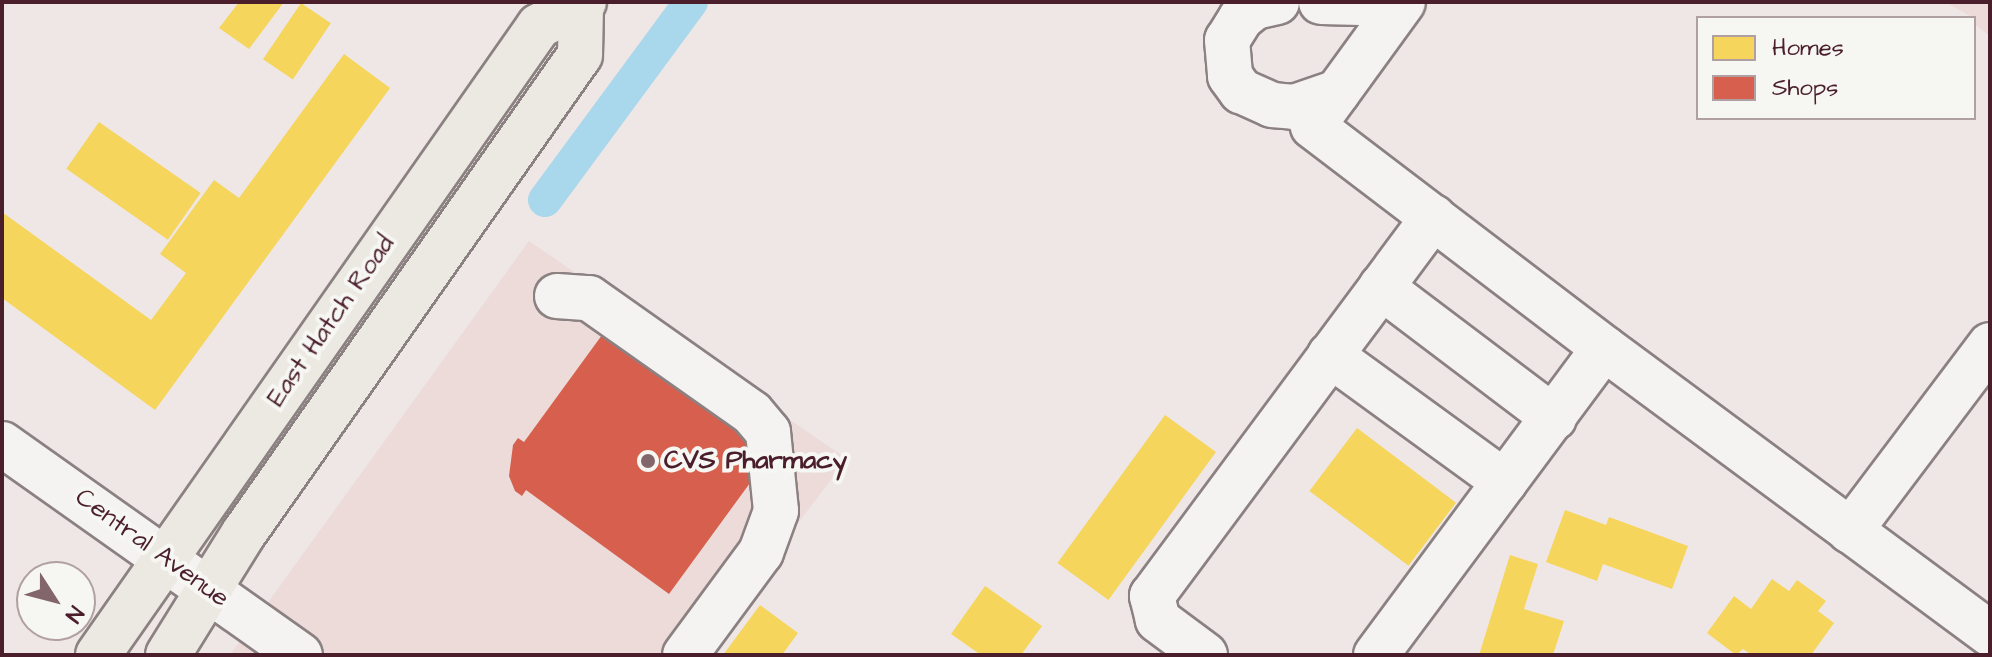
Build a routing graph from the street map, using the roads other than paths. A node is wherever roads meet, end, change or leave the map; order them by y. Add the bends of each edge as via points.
1 (1277, 2) edge
2 (1321, 2) edge
3 (1402, 3) edge
4 (583, 4) edge
5 (1338, 92) junction
6 (1433, 217) junction
7 (1381, 287) junction
8 (557, 296) dead end
9 (1990, 345) edge
10 (1604, 348) junction
11 (1330, 355) junction
12 (1554, 418) junction
13 (2, 444) edge
14 (1505, 482) junction
15 (1850, 531) junction
16 (165, 559) junction
17 (208, 589) junction
18 (1990, 634) edge
19 (98, 655) edge
20 (168, 655) edge
21 (300, 655) edge
22 (685, 655) edge
23 (1205, 655) edge
24 (1376, 655) edge

1 - 5 street via 1248,13 1227,40 1230,76 1241,91 1272,105 1294,107
2 - 3 street
3 - 5 street
4 - 16 main road, East Hatch Road via 539,26
4 - 17 main road, East Hatch Road via 580,55
5 - 6 street via 1313,126
6 - 7 street
6 - 10 street
7 - 11 street
7 - 12 street
8 - 22 street via 589,298 752,413 768,432 776,511 761,552
9 - 15 street
10 - 12 street
10 - 15 street
11 - 14 street
11 - 23 street via 1152,596 1158,620
12 - 14 street
13 - 16 street, Central Avenue
14 - 24 street
15 - 18 street
16 - 17 street, Central Avenue
16 - 19 main road, East Hatch Road
17 - 20 main road, East Hatch Road
17 - 21 street, Central Avenue

